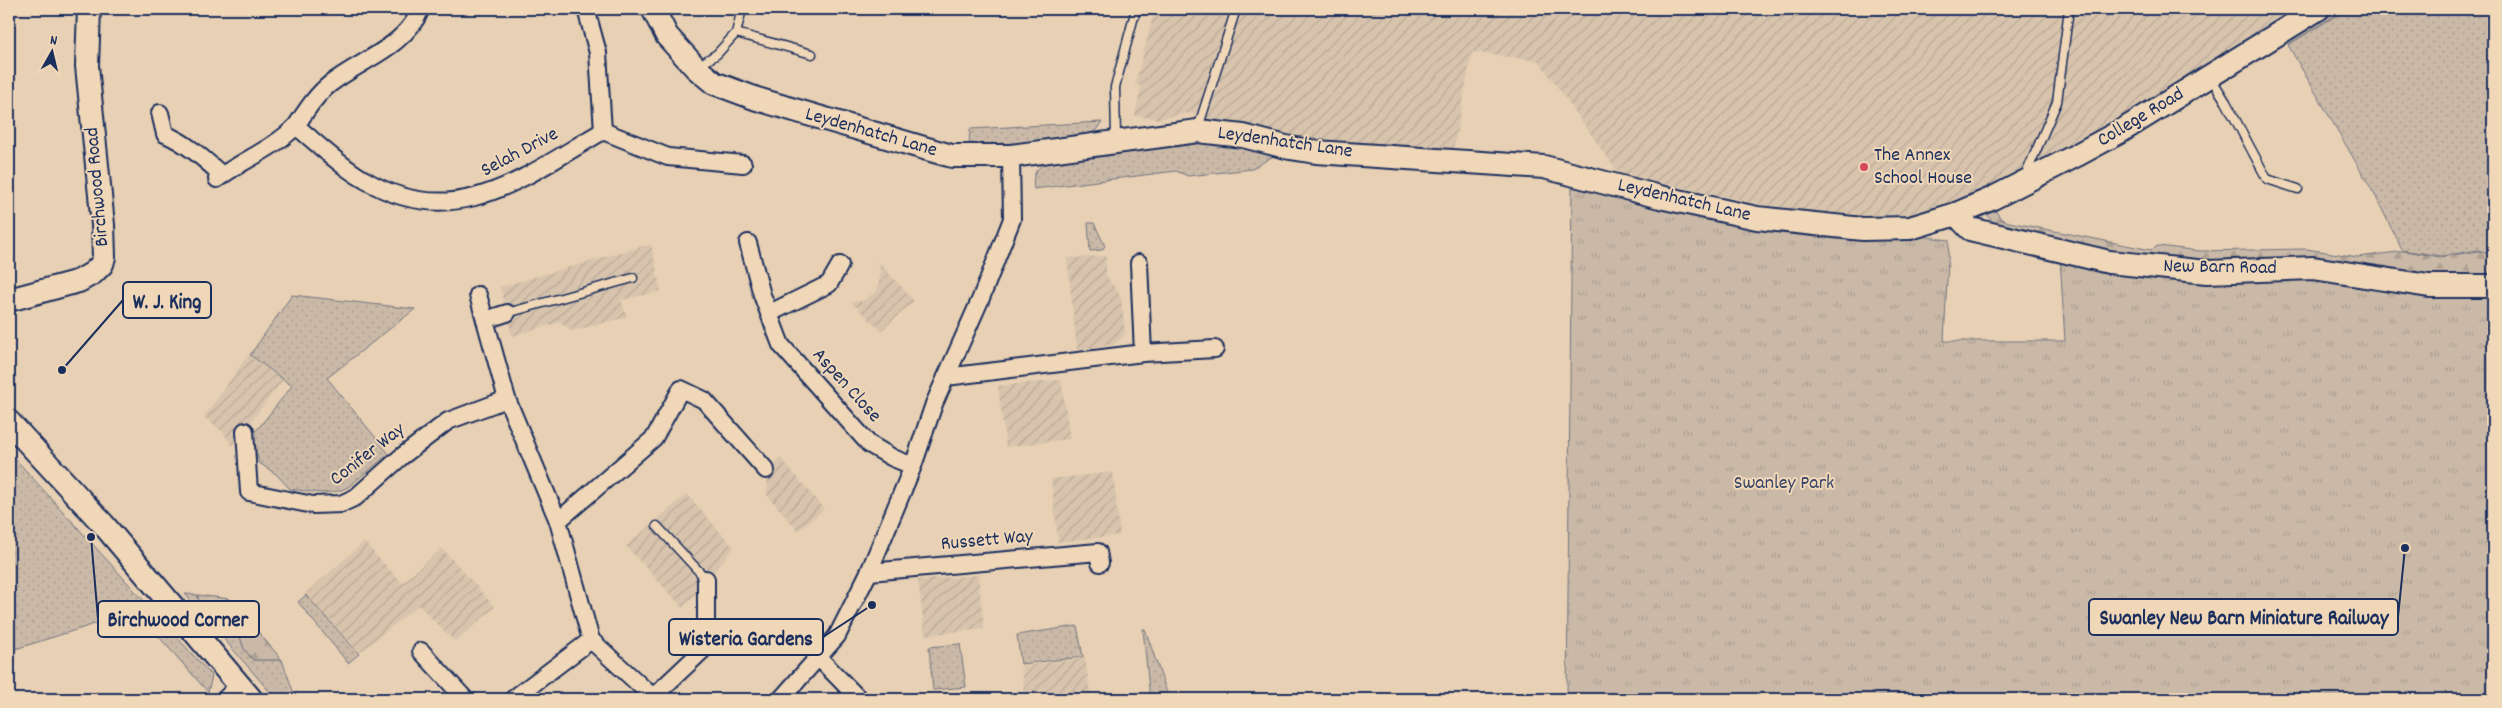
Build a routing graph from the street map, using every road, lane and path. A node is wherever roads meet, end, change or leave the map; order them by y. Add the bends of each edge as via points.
1 (89, 9) edge
2 (421, 9) edge
3 (586, 9) edge
4 (653, 9) edge
5 (742, 9) edge
6 (1136, 9) edge
7 (1236, 9) edge
8 (2069, 9) edge
9 (2318, 9) edge
10 (736, 33) junction
11 (812, 54) dead end
12 (696, 68) junction
13 (2210, 76) junction
14 (160, 113) dead end
15 (296, 126) junction
16 (603, 131) junction
17 (1198, 131) junction
18 (1116, 141) junction
19 (1011, 156) junction
20 (743, 164) dead end
21 (2022, 183) junction
22 (2298, 189) dead end
23 (1956, 214) junction
24 (748, 243) dead end
25 (1139, 262) dead end
26 (840, 265) dead end
27 (632, 278) dead end
28 (2493, 286) edge
29 (478, 295) dead end
30 (9, 300) edge
31 (507, 313) joint
32 (770, 313) junction
33 (485, 320) junction
34 (1215, 349) dead end
35 (1143, 353) junction
36 (946, 377) junction
37 (507, 399) junction
38 (9, 422) edge
39 (245, 431) dead end
40 (913, 466) junction
41 (766, 470) dead end
42 (558, 521) junction
43 (657, 526) dead end
44 (1100, 563) dead end
45 (869, 572) junction
46 (706, 579) joint
47 (591, 640) junction
48 (421, 651) dead end
49 (818, 657) junction
50 (238, 695) edge
51 (654, 698) edge
52 (465, 699) edge
53 (513, 699) edge
54 (781, 699) edge
55 (859, 699) edge

1 - 30 street, Birchwood Road via 87,66 104,257 94,273 79,281
2 - 15 street via 413,26 401,37 329,84
3 - 16 street via 598,53
4 - 12 street, Leydenhatch Lane via 667,36
5 - 10 lane
6 - 18 lane via 1115,87
7 - 17 lane
8 - 21 lane via 2057,102
9 - 13 street, College Road
10 - 11 lane
10 - 12 lane via 717,54
12 - 19 street, Leydenhatch Lane via 714,83 757,100 918,147 952,156
13 - 21 street, College Road via 2122,130
13 - 22 lane via 2267,179
14 - 15 street via 165,134 196,152 219,177 267,149
15 - 16 street, Selah Drive via 364,180 390,193 419,201 444,203 481,197 506,187
16 - 20 street via 668,157
17 - 18 street, Leydenhatch Lane
17 - 23 street, Leydenhatch Lane via 1243,136 1316,152 1544,167 1757,218 1863,229 1910,228
18 - 19 street, Leydenhatch Lane
19 - 36 street via 1012,219
21 - 23 street, College Road
23 - 28 street, New Barn Road via 1970,229 2109,262 2207,272 2313,268 2429,286
24 - 32 street, Aspen Close
25 - 35 street
26 - 32 street via 829,284
27 - 31 lane
29 - 33 street
31 - 33 street
32 - 40 street, Aspen Close via 781,345 834,408 868,444
33 - 37 street
34 - 35 street
35 - 36 street
36 - 40 street
37 - 39 street, Conifer Way via 448,421 356,497 331,506 249,492
37 - 42 street
38 - 50 street via 103,524
40 - 45 street
41 - 42 street via 704,400 681,389 654,438
42 - 47 street
43 - 46 lane
44 - 45 street, Russett Way via 1098,552
45 - 49 street via 837,636
46 - 51 street via 706,647
47 - 51 street
47 - 53 street
48 - 52 street
49 - 54 street
49 - 55 street

